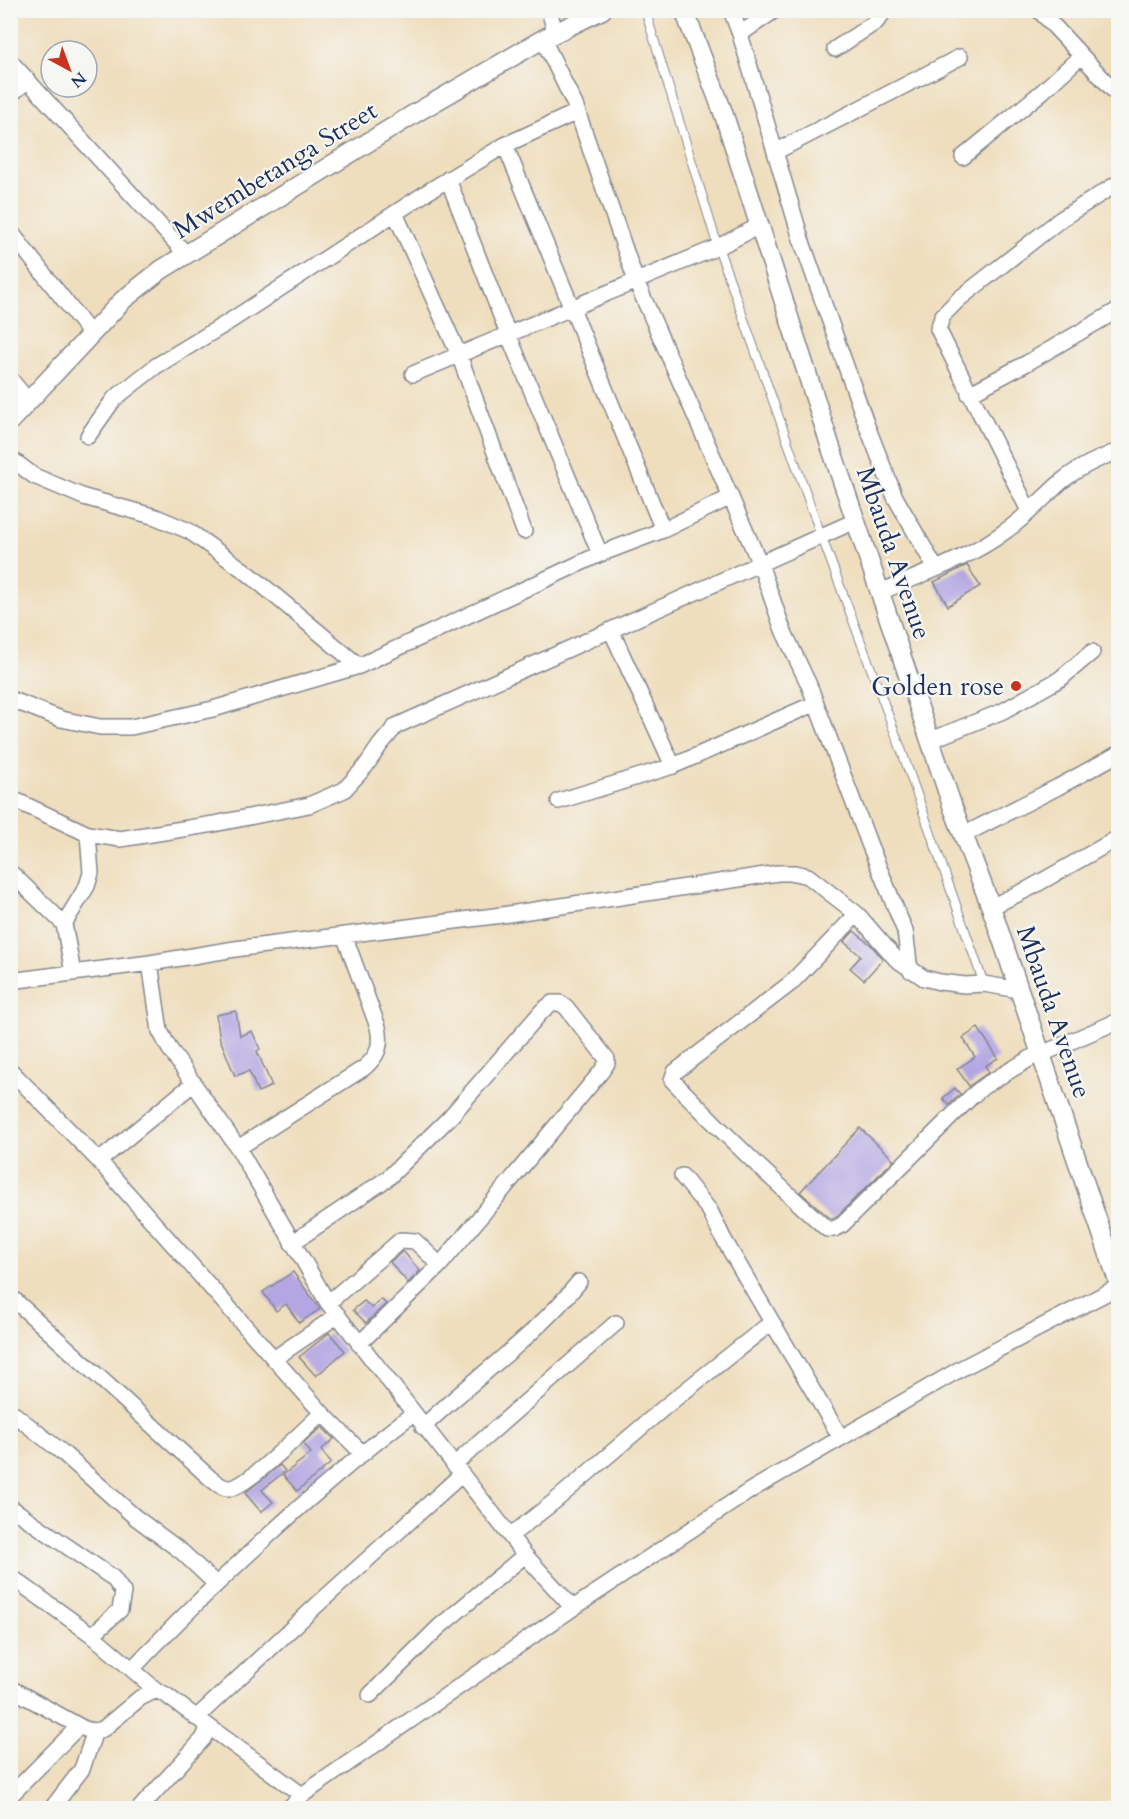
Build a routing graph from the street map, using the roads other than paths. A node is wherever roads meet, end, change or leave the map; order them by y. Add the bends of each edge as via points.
1 (549, 10) edge
2 (602, 10) edge
3 (645, 10) edge
4 (684, 10) edge
5 (731, 10) edge
6 (775, 10) edge
7 (885, 10) edge
8 (1039, 10) edge
9 (740, 34) junction
10 (549, 35) junction
11 (835, 49) dead end
12 (1081, 56) junction
13 (960, 57) dead end
14 (10, 62) edge
15 (27, 81) junction
16 (10, 95) edge
17 (1119, 96) edge
18 (577, 112) junction
19 (504, 145) junction
20 (775, 152) junction
21 (963, 157) dead end
22 (448, 179) junction
23 (1119, 183) edge
24 (395, 213) junction
25 (759, 226) junction
26 (10, 231) edge
27 (718, 247) junction
28 (186, 254) junction
29 (636, 281) junction
30 (573, 308) junction
31 (1119, 310) edge
32 (90, 333) junction
33 (508, 334) junction
34 (459, 355) junction
35 (413, 374) dead end
36 (10, 381) edge
37 (969, 394) junction
38 (27, 402) junction
39 (10, 421) edge
40 (88, 436) dead end
41 (1119, 451) edge
42 (10, 458) edge
43 (731, 497) junction
44 (1029, 512) junction
45 (855, 521) junction
46 (663, 530) junction
47 (524, 531) dead end
48 (821, 535) junction
49 (600, 554) junction
50 (760, 564) junction
51 (936, 569) junction
52 (880, 592) junction
53 (611, 630) junction
54 (1092, 652) dead end
55 (359, 666) junction
56 (10, 699) edge
57 (816, 703) junction
58 (931, 741) junction
59 (1119, 754) edge
60 (673, 766) junction
61 (559, 801) dead end
62 (10, 803) edge
63 (87, 834) junction
64 (963, 835) junction
65 (1119, 838) edge
66 (10, 872) edge
67 (991, 907) junction
68 (857, 914) junction
69 (64, 924) junction
70 (344, 935) junction
71 (150, 963) junction
72 (910, 970) junction
73 (73, 973) junction
74 (10, 981) edge
75 (984, 984) junction
76 (1019, 990) junction
77 (1119, 1021) edge
78 (1041, 1052) junction
79 (10, 1070) edge
80 (194, 1083) junction
81 (238, 1148) junction
82 (99, 1161) junction
83 (682, 1176) dead end
84 (292, 1243) junction
85 (440, 1265) junction
86 (1119, 1281) edge
87 (579, 1282) dead end
88 (1119, 1287) edge
89 (10, 1296) edge
90 (333, 1309) junction
91 (772, 1322) junction
92 (615, 1323) dead end
93 (359, 1344) junction
94 (275, 1358) junction
95 (10, 1411) edge
96 (322, 1413) junction
97 (413, 1414) junction
98 (423, 1427) junction
99 (841, 1438) junction
100 (362, 1453) junction
101 (458, 1470) junction
102 (10, 1507) edge
103 (510, 1536) junction
104 (525, 1555) junction
105 (10, 1576) edge
106 (216, 1584) junction
107 (573, 1608) junction
108 (92, 1635) junction
109 (132, 1669) junction
110 (156, 1690) junction
111 (12, 1691) edge
112 (370, 1695) dead end
113 (196, 1718) junction
114 (79, 1726) junction
115 (209, 1727) junction
116 (95, 1731) junction
117 (302, 1795) junction
118 (10, 1796) edge
119 (52, 1809) edge
120 (140, 1809) edge
121 (289, 1809) edge

1 - 10 street
2 - 10 street, Mwembetanga Street
3 - 27 lane
4 - 25 street, Mbauda Avenue via 723,112
5 - 9 street
6 - 9 street
7 - 11 street via 876,22
8 - 12 street
9 - 20 street
10 - 18 street
10 - 28 street, Mwembetanga Street
12 - 17 street
12 - 21 street
13 - 20 street
14 - 15 street
15 - 16 street
15 - 28 street
18 - 19 street
18 - 29 street
19 - 22 street
19 - 30 street
20 - 51 street via 867,426 895,497
22 - 24 street
22 - 33 street
23 - 37 street via 1061,219 943,315 938,329
24 - 34 street
24 - 40 street via 156,366 114,399
25 - 27 street
25 - 45 street, Mbauda Avenue
26 - 32 street
27 - 29 street
27 - 48 lane
28 - 32 street, Mwembetanga Street via 123,300
29 - 30 street
29 - 43 street
30 - 33 street
30 - 46 street
31 - 37 street
32 - 38 street, Mwembetanga Street
33 - 34 street
33 - 49 street
34 - 35 street
34 - 47 street
36 - 38 street
37 - 44 street
38 - 39 street, Mwembetanga Street
41 - 44 street via 1076,471
42 - 55 street via 34,476 84,497 156,517 189,531 249,574
43 - 46 street
43 - 50 street
44 - 51 street via 995,538
45 - 48 street
45 - 52 street, Mbauda Avenue
46 - 49 street
48 - 50 street
48 - 75 lane
49 - 55 street
50 - 53 street
50 - 57 street via 783,630
51 - 52 street
52 - 58 street, Mbauda Avenue
53 - 60 street
53 - 63 street via 396,726 344,790 309,805 120,839
54 - 58 street via 1060,679 1003,711
55 - 56 street via 213,709 131,727 100,727 61,719
57 - 60 street
57 - 72 street via 906,931
58 - 64 street, Mbauda Avenue
59 - 64 street
60 - 61 street
62 - 63 street via 19,802
63 - 69 street via 91,873
64 - 67 street, Mbauda Avenue
65 - 67 street
66 - 69 street
67 - 76 street, Mbauda Avenue
68 - 70 street via 808,876 778,873
68 - 72 street
68 - 78 street via 791,983 672,1078 702,1112 827,1228 842,1225 977,1091
69 - 73 street
70 - 71 street
70 - 81 street via 378,1027 379,1051 364,1068
71 - 73 street
71 - 80 street via 160,1031
72 - 75 street via 940,982
73 - 74 street
75 - 76 street
76 - 78 street, Mbauda Avenue
77 - 78 street
78 - 86 street, Mbauda Avenue
79 - 82 street
80 - 81 street
80 - 82 street
81 - 84 street
82 - 94 street
83 - 91 street via 710,1211
84 - 85 street via 388,1178 450,1117 542,1011 552,1003 560,1004 607,1063
84 - 90 street
85 - 90 street via 415,1241 401,1240
85 - 93 street
87 - 98 street via 545,1320
88 - 99 street via 962,1368
89 - 96 street via 224,1487 231,1488 248,1479
90 - 93 street
90 - 94 street
91 - 99 street
91 - 103 street
92 - 101 street
93 - 97 street
94 - 96 street
95 - 106 street
96 - 100 street
97 - 98 street
97 - 100 street
98 - 101 street
99 - 107 street via 752,1490
100 - 106 street
101 - 103 street
101 - 113 street
102 - 108 street via 119,1585 123,1592 120,1610
103 - 104 street
104 - 107 street
104 - 112 street via 439,1627
105 - 108 street
106 - 109 street
107 - 117 street
108 - 109 street
109 - 110 street
110 - 113 street
110 - 116 street
111 - 114 street
113 - 115 street
114 - 116 street
114 - 118 street
115 - 117 street
115 - 120 street via 203,1739
116 - 119 street via 82,1769
117 - 121 street

